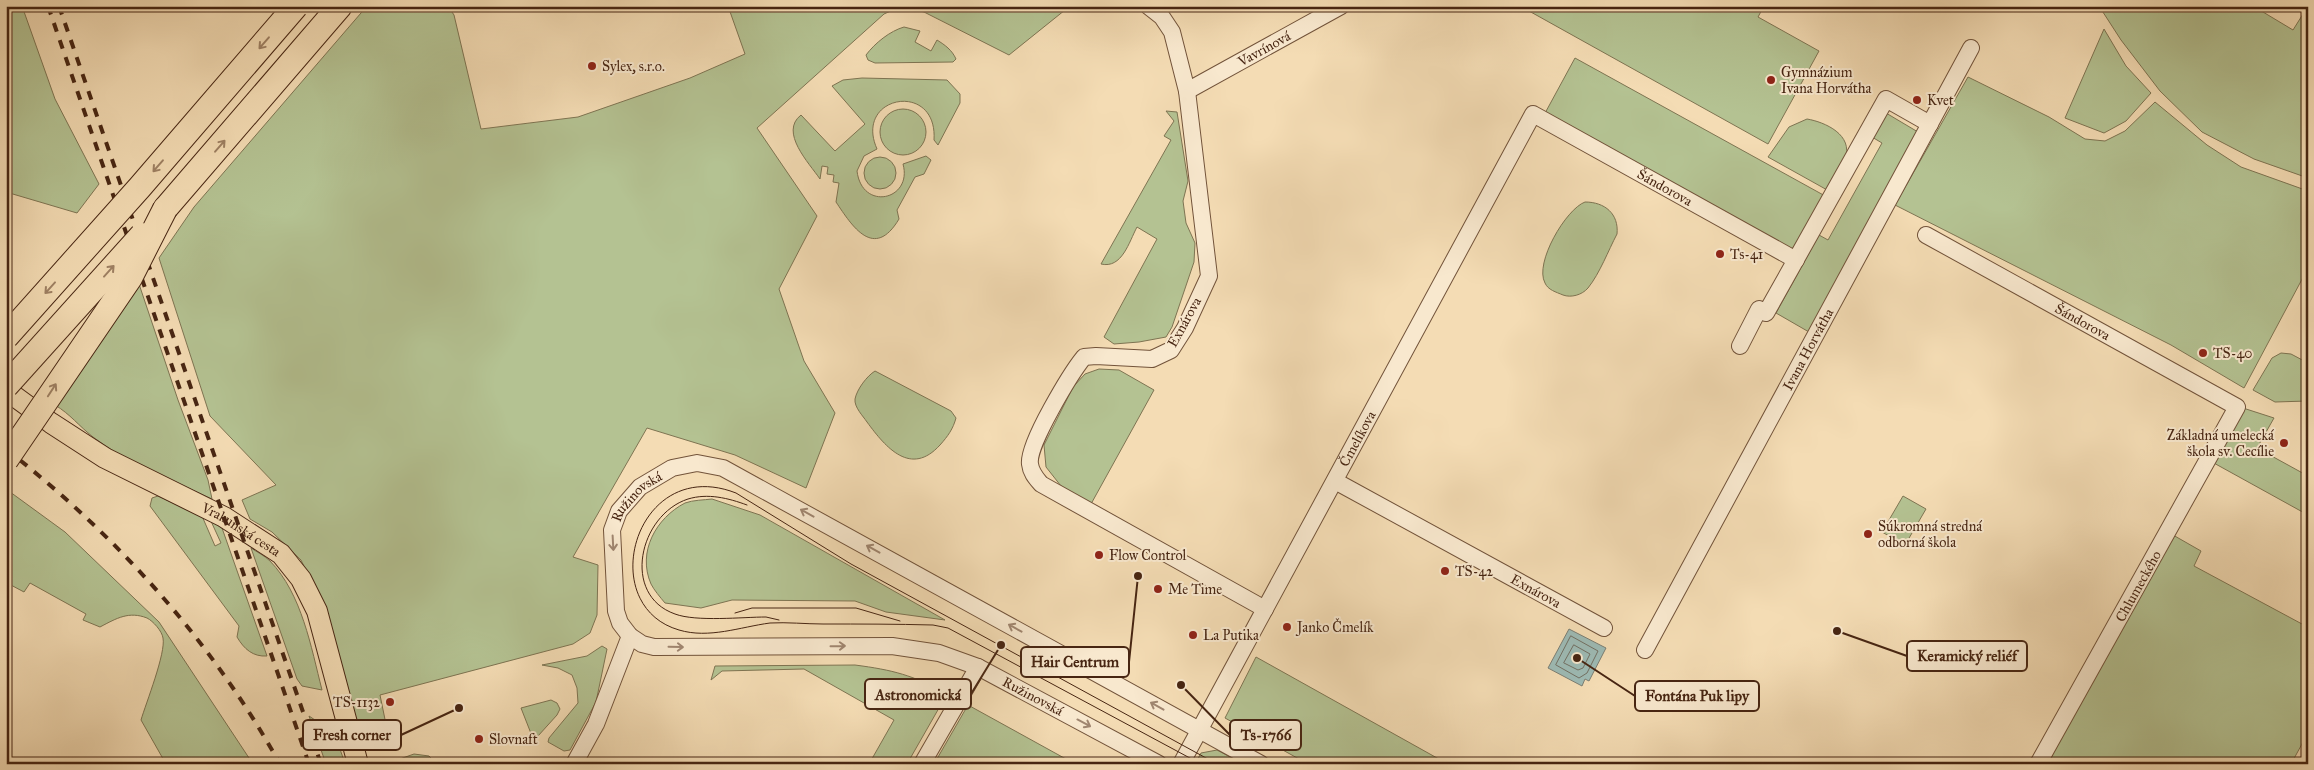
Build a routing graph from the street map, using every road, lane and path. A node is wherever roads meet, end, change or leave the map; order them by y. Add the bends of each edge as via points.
1 (296, 6) edge
2 (340, 6) edge
3 (1148, 6) edge
4 (1341, 6) edge
5 (1971, 48) dead end
6 (1187, 91) junction
7 (1533, 114) joint
8 (1930, 124) junction
9 (165, 209) junction
10 (1926, 236) dead end
11 (1796, 260) junction
12 (6, 337) edge
13 (1740, 346) dead end
14 (6, 386) edge
15 (6, 390) edge
16 (2237, 407) joint
17 (6, 460) edge
18 (1335, 481) junction
19 (1265, 609) junction
20 (1604, 628) dead end
21 (630, 636) junction
22 (1645, 650) dead end
23 (978, 667) junction
24 (1200, 730) junction
25 (358, 764) edge
26 (574, 764) edge
27 (922, 764) edge
28 (1159, 764) edge
29 (1181, 764) edge
30 (1261, 764) edge
31 (2038, 764) edge

1 -> 12 highway, bridge
9 -> 2 highway
3 - 6 street via 1162,17 1172,32
4 - 6 street, Vavrínová
5 - 8 street, Ivana Horvátha
6 - 19 street, Exnárova via 1209,276 1171,350 1152,359 1084,357 1074,369 1035,441 1029,462 1033,475 1041,484
7 - 11 street, Šándorova
7 - 18 street, Čmelíkova
8 - 11 street via 1886,99
8 - 22 street, Ivana Horvátha
14 -> 9 highway, bridge
17 -> 9 highway, bridge via 130,278
10 - 16 street, Šándorova
11 - 13 street via 1766,313 1759,309
15 - 25 main road, Vrakunská cesta via 105,458 232,521 281,554 301,578 317,612
16 - 31 street, Chlumeckého
18 - 19 street, Čmelíkova
18 - 20 street, Exnárova
19 - 24 street, Čmelíkova
21 -> 23 street, Ružinovská via 654,647 892,646 939,653
24 -> 21 street, Ružinovská via 732,472 706,463 680,465 649,479 619,511 612,530 616,611
21 - 26 street via 596,724
23 - 27 street
23 -> 28 street, Ružinovská
24 - 29 street, Čmelíkova
24 - 30 street, Ružinovská

